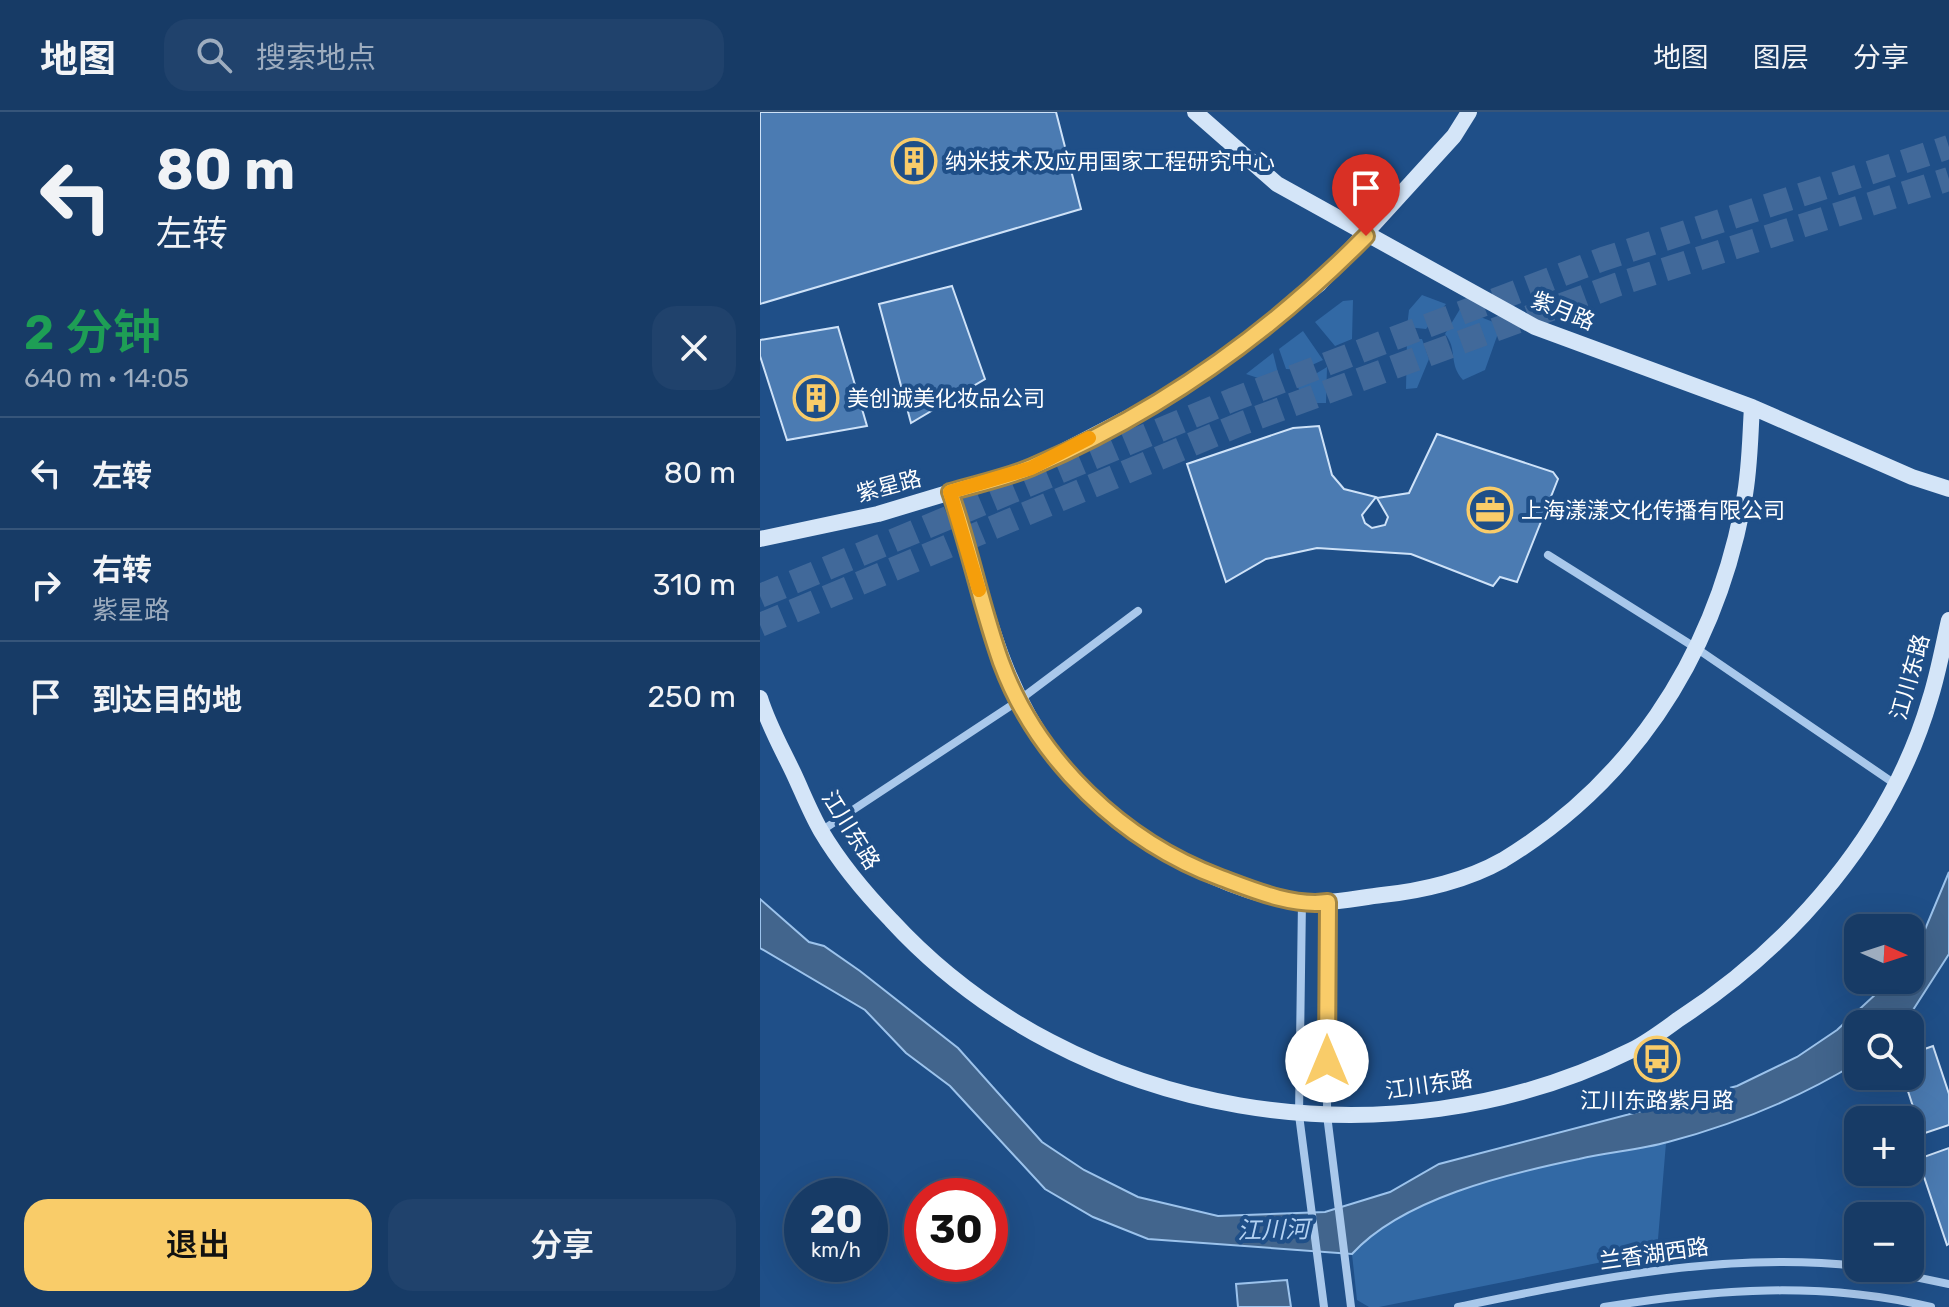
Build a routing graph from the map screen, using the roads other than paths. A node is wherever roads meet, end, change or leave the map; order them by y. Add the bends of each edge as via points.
1 (1195, 112) edge
2 (1469, 112) edge
3 (1366, 236) junction
4 (1752, 407) junction
5 (1949, 489) edge
6 (950, 492) junction
7 (760, 539) edge
8 (1548, 555) dead end
9 (1138, 611) dead end
10 (1949, 620) edge
11 (1696, 648) junction
12 (760, 698) edge
13 (1018, 701) junction
14 (1895, 784) junction
15 (821, 831) junction
16 (1302, 900) junction
17 (1328, 902) junction
18 (1299, 1115) junction
19 (1327, 1115) junction
20 (1844, 1265) edge
21 (1924, 1279) edge
22 (1949, 1284) edge
23 (1324, 1307) edge
24 (1351, 1307) edge
25 (1458, 1307) edge
26 (1604, 1307) edge
27 (1931, 1307) edge

1 - 3 street, 紫月路 via 1277,184
2 - 3 street, 紫星路
3 - 4 street, 紫月路 via 1535,327
3 - 6 street, 紫星路 via 1319,284 1256,335 1160,401 1031,468
4 - 5 street, 紫月路
4 - 11 street via 1745,498 1721,589
6 - 7 street, 紫星路 via 878,514
6 - 13 street via 1001,662
8 - 11 street
9 - 13 street
10 - 14 street, 江川东路 via 1930,702
11 - 14 street
11 - 17 street via 1657,714 1602,785 1501,861 1419,891
12 - 15 street, 江川东路
13 - 15 street
13 - 16 street via 1052,754 1126,827 1199,870
14 - 19 street, 江川东路 via 1819,899 1729,987 1632,1050 1534,1088 1439,1110
15 - 18 street, 江川东路 via 860,887 912,943 1005,1017 1121,1077 1220,1104
16 - 17 street
16 - 18 street
17 - 19 street
18 - 19 street, 江川东路
18 - 23 street
19 - 24 street
20 - 25 street, 兰香湖西路 via 1746,1260
21 - 22 street
26 - 27 street, 兰香湖西路 via 1726,1290 1803,1288 1873,1294

